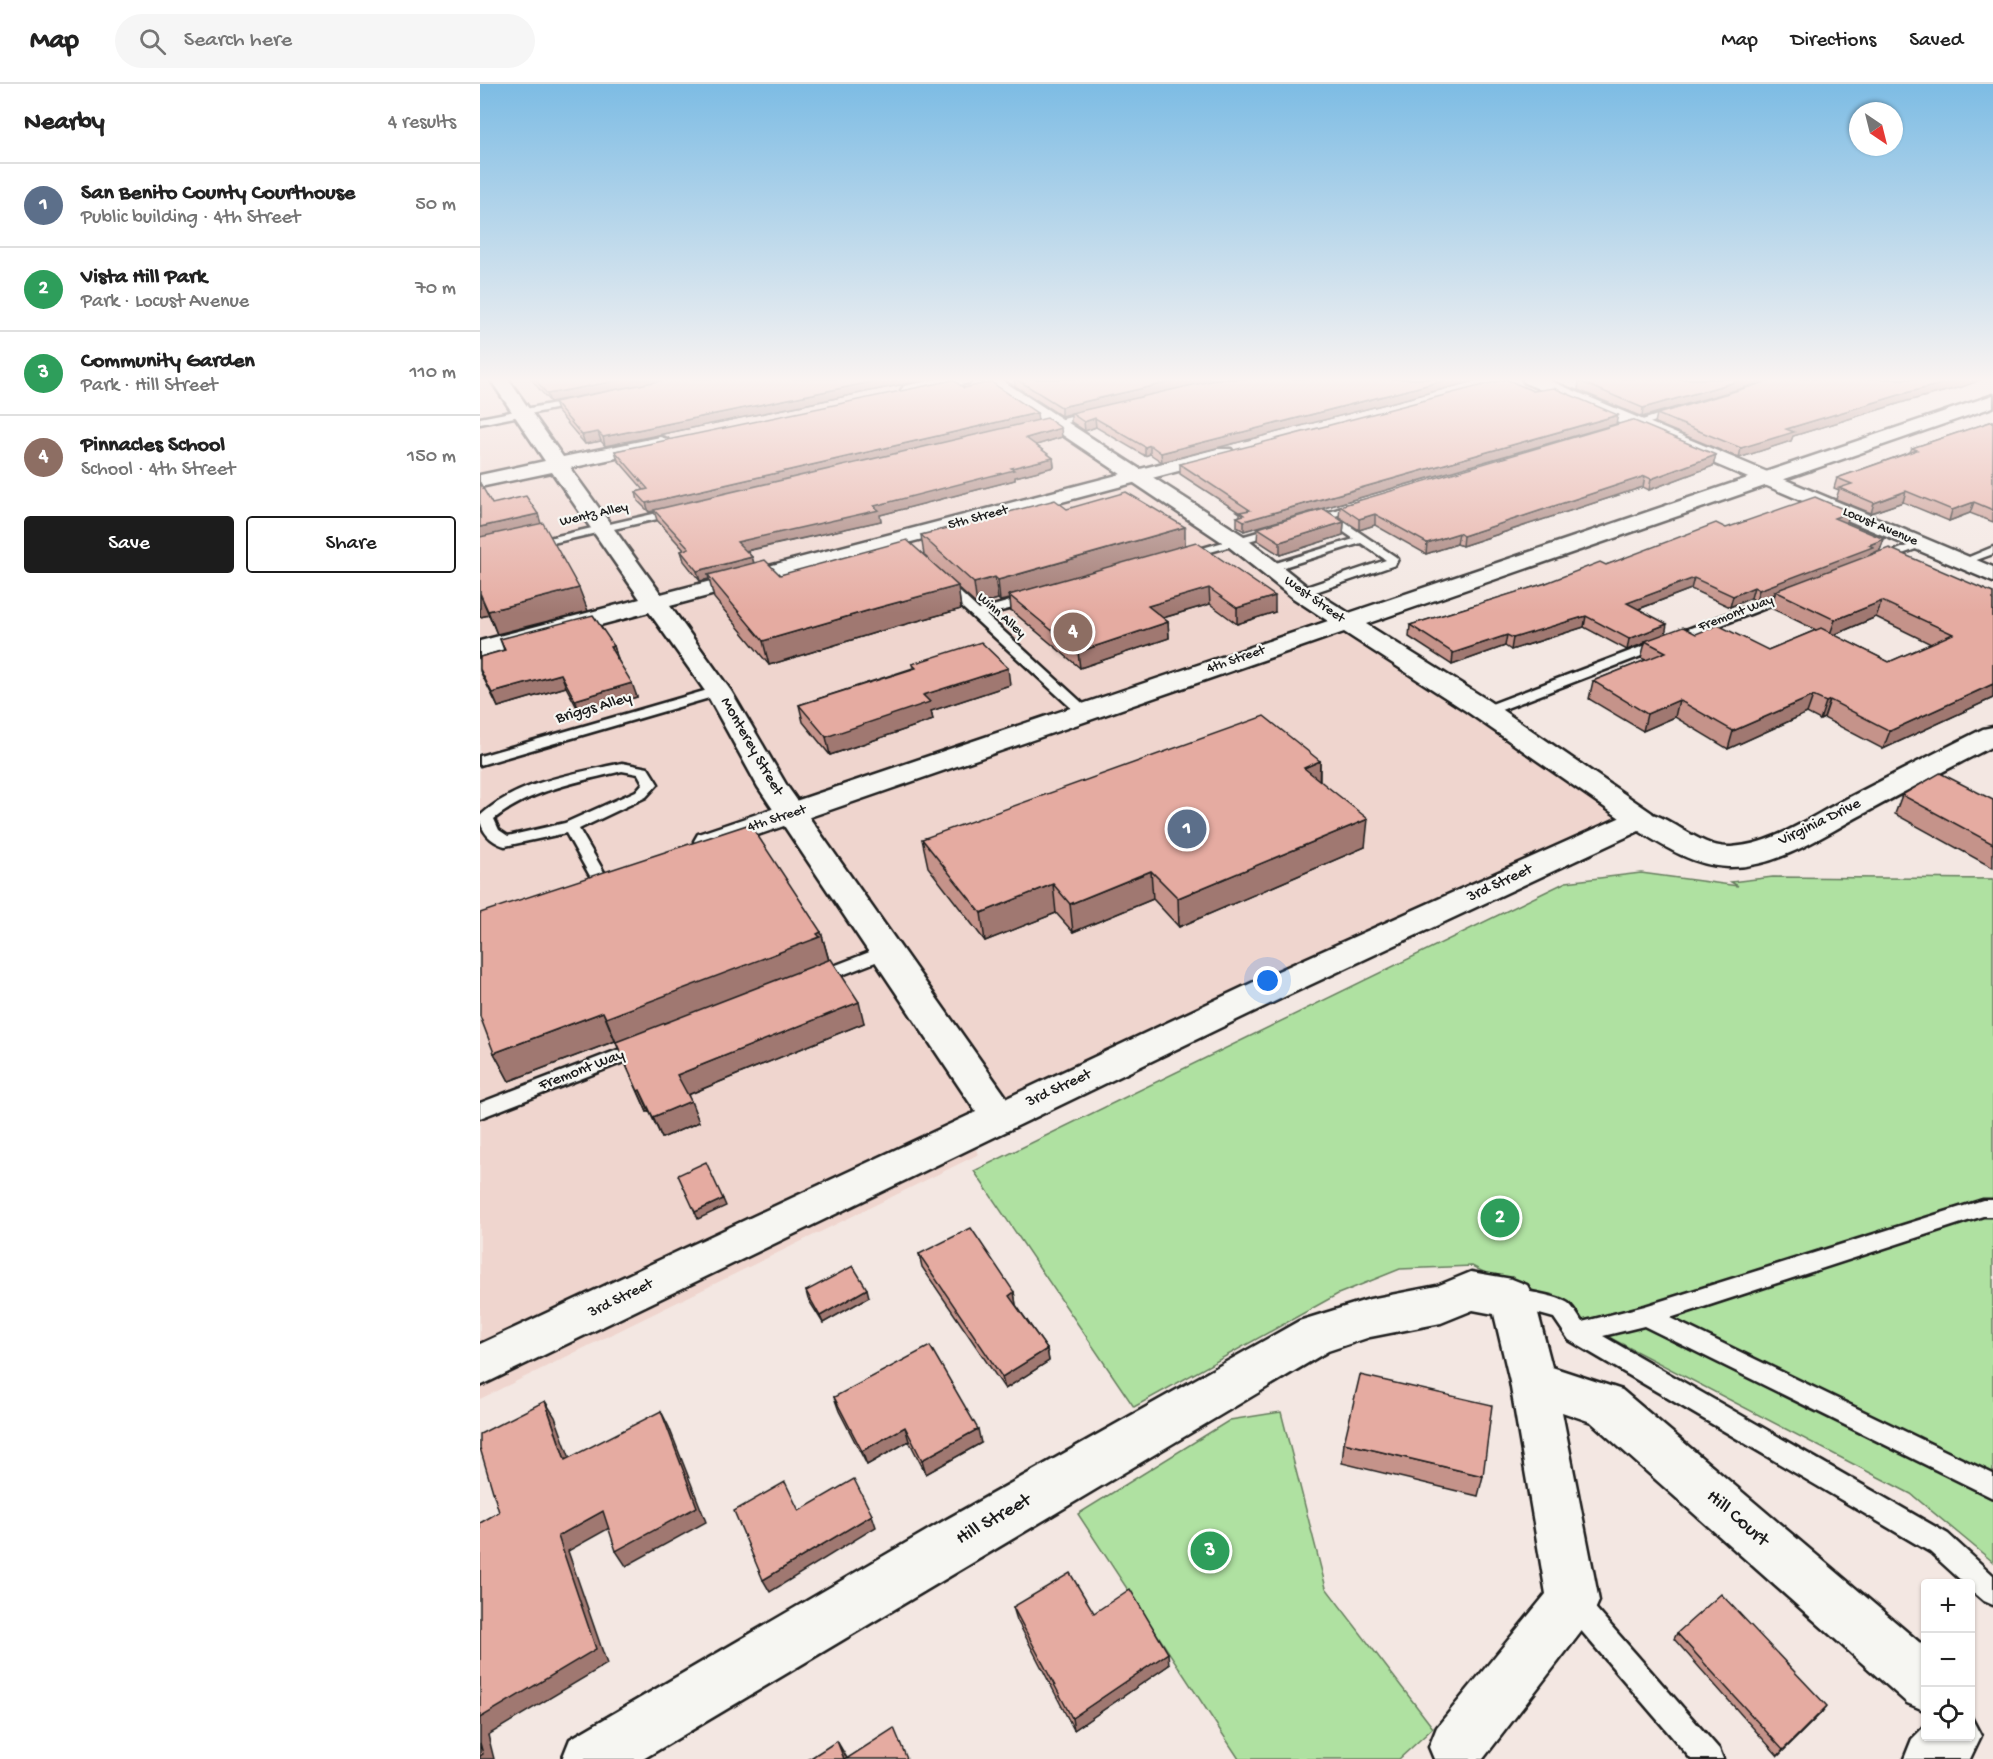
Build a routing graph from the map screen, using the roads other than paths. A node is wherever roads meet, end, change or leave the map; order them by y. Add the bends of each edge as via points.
1 (552, 457) edge
2 (590, 457) edge
3 (1109, 457) edge
4 (1211, 457) edge
5 (1717, 457) edge
6 (1830, 457) edge
7 (557, 464) junction
8 (1137, 476) junction
9 (1767, 479) junction
10 (480, 481) edge
11 (1371, 502) edge
12 (683, 510) edge
13 (1326, 515) junction
14 (1304, 522) edge
15 (1292, 525) edge
16 (602, 529) junction
17 (1364, 539) junction
18 (1236, 542) junction
19 (1920, 544) junction
20 (524, 547) edge
21 (1993, 550) edge
22 (1168, 561) edge
23 (1963, 562) junction
24 (1865, 565) edge
25 (1270, 568) junction
26 (1993, 575) edge
27 (937, 578) edge
28 (1810, 586) edge
29 (1301, 593) junction
30 (1044, 595) edge
31 (656, 602) junction
32 (977, 614) junction
33 (1344, 622) junction
34 (480, 649) edge
35 (718, 691) junction
36 (1486, 711) junction
37 (1085, 713) junction
38 (1993, 735) edge
39 (480, 761) edge
40 (792, 813) junction
41 (1641, 819) junction
42 (570, 827) junction
43 (679, 852) edge
44 (611, 875) joint
45 (567, 890) edge
46 (885, 952) junction
47 (798, 986) edge
48 (655, 1042) edge
49 (480, 1111) edge
50 (1000, 1117) junction
51 (1993, 1208) edge
52 (1512, 1298) junction
53 (1645, 1316) junction
54 (1576, 1333) junction
55 (480, 1366) edge
56 (1533, 1382) junction
57 (1993, 1486) edge
58 (1993, 1592) edge
59 (1573, 1601) junction
60 (1921, 1680) edge
61 (1949, 1741) edge
62 (1456, 1755) edge
63 (590, 1759) edge
64 (1709, 1759) edge
65 (1932, 1759) edge

1 - 7 street, Monterey Street
2 - 7 street
3 - 8 street, West Street
4 - 8 street, 5th Street
5 - 9 street, Locust Avenue
6 - 9 street, 4th Street
7 - 10 street
7 - 16 street, Monterey Street
8 - 18 street, West Street
8 - 31 street, 5th Street via 901,545
9 - 19 street, Locust Avenue
9 - 33 street, 4th Street
11 - 13 lane
12 - 16 lane, Wentz Alley
13 - 14 lane
13 - 17 lane
15 - 18 lane
16 - 20 lane, Wentz Alley
16 - 31 street, Monterey Street
17 - 25 lane
17 - 29 lane via 1392,559 1391,563
18 - 22 lane
18 - 25 street, West Street
19 - 23 street, Locust Avenue
19 - 24 lane
21 - 23 lane
23 - 26 street, Locust Avenue
25 - 29 street, West Street
27 - 32 lane, Winn Alley
28 - 36 lane, Fremont Way
29 - 33 street, West Street
30 - 32 lane
31 - 34 street, 5th Street
31 - 35 street, Monterey Street
32 - 37 lane, Winn Alley
33 - 36 street, West Street
33 - 37 street, 4th Street
35 - 39 lane, Briggs Alley
35 - 40 street, Monterey Street
36 - 41 street, West Street
37 - 40 street, 4th Street
38 - 41 street, Virginia Drive via 1791,839 1754,854 1708,854
40 - 43 street, 4th Street
40 - 46 street, Monterey Street
41 - 50 street, 3rd Street
42 - 42 lane via 505,841 492,832 486,818 505,802 545,786 622,767 643,771 651,784 641,794
42 - 44 lane
44 - 45 street
46 - 47 lane
46 - 50 street, Monterey Street
48 - 49 lane, Fremont Way
50 - 55 street, 3rd Street
51 - 53 lane
52 - 54 lane via 1560,1310
52 - 56 street
52 - 63 street, Hill Street via 1471,1291 1441,1304 1370,1318 1315,1335
53 - 54 lane
53 - 57 lane
54 - 58 lane via 1939,1543
56 - 59 street
56 - 60 street, Hill Court via 1606,1405
59 - 62 street
59 - 64 lane
61 - 65 street

